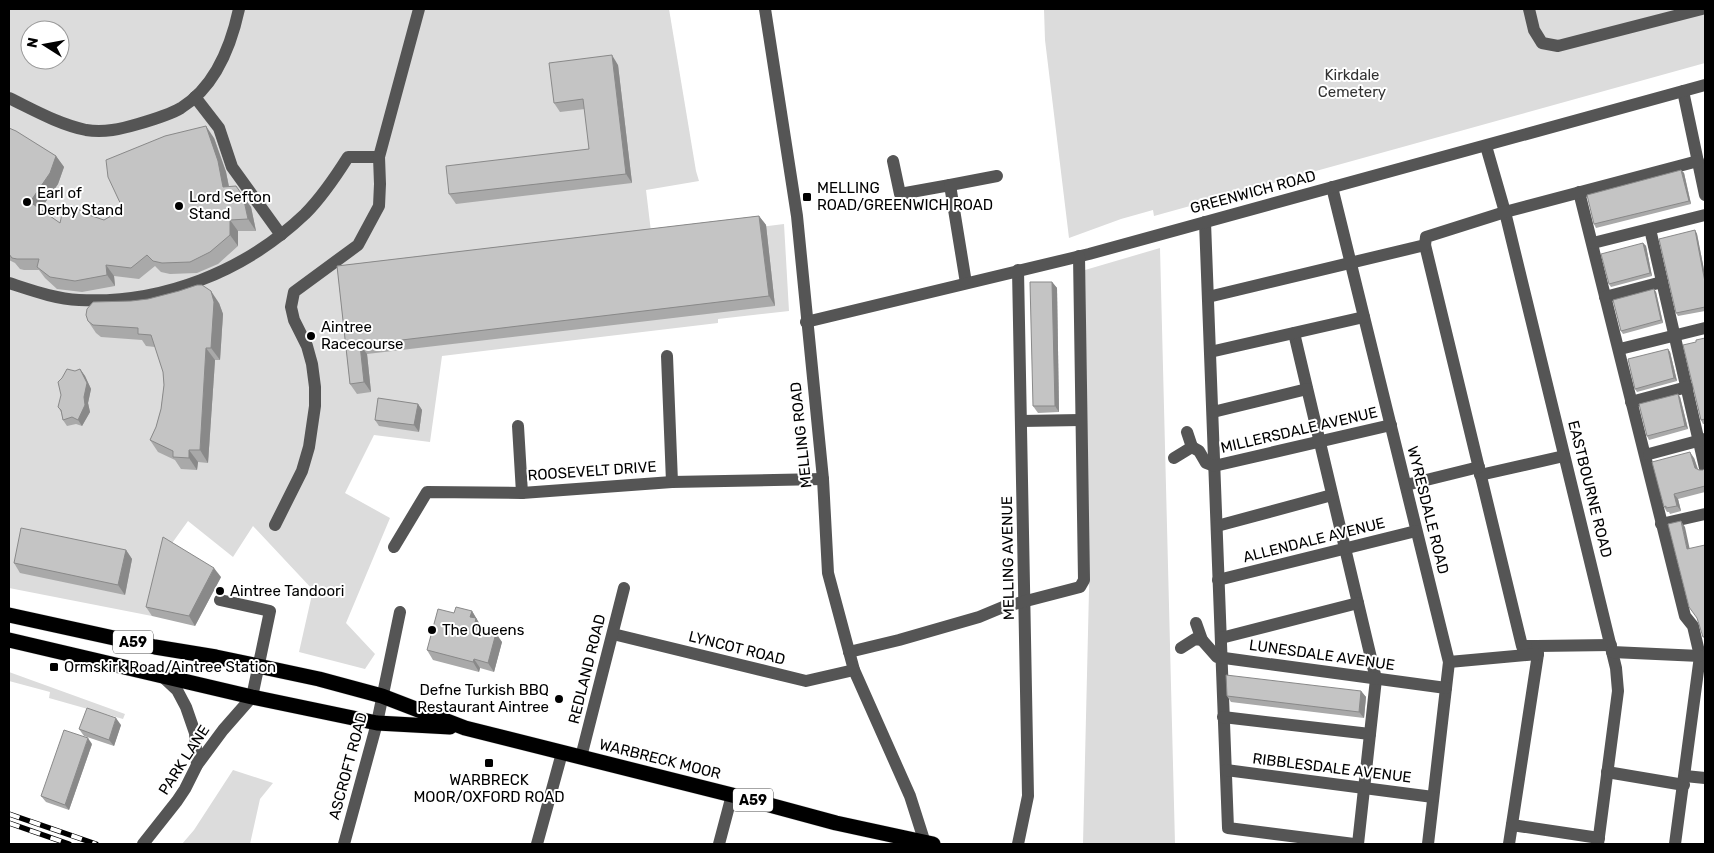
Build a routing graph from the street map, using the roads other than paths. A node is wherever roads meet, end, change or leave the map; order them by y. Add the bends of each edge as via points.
1 (239, 9) edge
2 (419, 9) edge
3 (765, 9) edge
4 (1529, 9) edge
5 (1702, 9) edge
6 (1662, 14) edge
7 (1705, 85) edge
8 (1683, 90) junction
9 (195, 97) junction
10 (9, 98) edge
11 (1486, 146) junction
12 (1700, 156) edge
13 (379, 157) junction
14 (893, 162) dead end
15 (997, 176) dead end
16 (950, 185) junction
17 (1332, 187) junction
18 (1579, 192) junction
19 (1705, 195) edge
20 (1505, 212) junction
21 (1705, 215) edge
22 (1205, 222) junction
23 (1650, 229) junction
24 (281, 235) junction
25 (1593, 243) junction
26 (1425, 246) junction
27 (1080, 256) junction
28 (1351, 262) junction
29 (1018, 270) junction
30 (1662, 282) junction
31 (9, 283) edge
32 (966, 283) junction
33 (1208, 297) junction
34 (1605, 297) junction
35 (1364, 316) junction
36 (806, 322) junction
37 (1705, 328) edge
38 (1294, 333) junction
39 (1675, 336) junction
40 (1624, 348) dead end
41 (1210, 352) junction
42 (667, 356) dead end
43 (1687, 387) junction
44 (1307, 389) junction
45 (1631, 402) junction
46 (1213, 412) junction
47 (1081, 420) junction
48 (1021, 421) junction
49 (1391, 425) junction
50 (518, 426) dead end
51 (1187, 432) dead end
52 (1702, 440) edge
53 (1320, 441) junction
54 (1192, 447) junction
55 (1649, 454) dead end
56 (1564, 456) junction
57 (1174, 458) dead end
58 (1214, 466) junction
59 (1705, 468) edge
60 (1479, 471) junction
61 (823, 478) junction
62 (672, 482) junction
63 (1406, 485) junction
64 (522, 493) junction
65 (1332, 495) junction
66 (1705, 514) edge
67 (275, 524) dead end
68 (1661, 524) junction
69 (1217, 526) junction
70 (1416, 531) junction
71 (394, 547) dead end
72 (1345, 549) junction
73 (1218, 580) junction
74 (624, 588) dead end
75 (220, 600) dead end
76 (1026, 601) junction
77 (1358, 603) junction
78 (400, 612) dead end
79 (9, 615) edge
80 (1196, 623) dead end
81 (613, 634) junction
82 (1220, 638) junction
83 (9, 640) edge
84 (1202, 640) junction
85 (1181, 648) dead end
86 (1612, 648) junction
87 (1701, 649) edge
88 (1538, 650) junction
89 (849, 652) junction
90 (1221, 658) junction
91 (1449, 662) junction
92 (259, 666) junction
93 (854, 670) junction
94 (160, 675) junction
95 (1376, 678) junction
96 (1446, 688) junction
97 (382, 696) junction
98 (252, 697) junction
99 (1223, 717) junction
100 (377, 722) junction
101 (465, 728) junction
102 (1370, 734) junction
103 (562, 753) junction
104 (581, 757) junction
105 (196, 765) junction
106 (1226, 770) junction
107 (1607, 772) junction
108 (1705, 778) edge
109 (1685, 781) junction
110 (1364, 788) junction
111 (732, 795) junction
112 (1433, 797) junction
113 (1512, 825) junction
114 (880, 839) edge
115 (1598, 841) edge
116 (929, 843) edge
117 (143, 844) edge
118 (344, 844) edge
119 (537, 844) edge
120 (719, 844) edge
121 (1018, 844) edge
122 (1350, 844) edge
123 (1428, 844) edge
124 (1509, 844) edge
125 (1675, 844) edge

1 - 9 street via 228,50
2 - 13 street
3 - 36 street, MELLING ROAD via 797,216
4 - 6 street via 1534,30 1542,44 1558,46
5 - 6 street
7 - 8 street, GREENWICH ROAD
8 - 11 street, GREENWICH ROAD
8 - 12 street
9 - 10 street via 181,108 148,122 99,131 60,123
9 - 24 street via 219,128 232,167
11 - 17 street, GREENWICH ROAD
11 - 20 street, EASTBOURNE ROAD
12 - 18 street
12 - 19 street
13 - 24 street via 348,157 306,213
13 - 67 street via 379,206 358,245 294,292 291,307 312,364 315,406 302,471
14 - 16 street via 900,194
15 - 16 street
16 - 32 street
17 - 22 street, GREENWICH ROAD
17 - 28 street, WYRESDALE ROAD
18 - 20 street
18 - 25 street
20 - 26 street via 1426,236
20 - 56 street, EASTBOURNE ROAD
21 - 23 street
22 - 27 street, GREENWICH ROAD
22 - 33 street
23 - 25 street
23 - 30 street
24 - 31 street via 239,263 213,275 183,287 141,297 78,300
25 - 34 street
26 - 28 street
26 - 60 street
27 - 29 street, GREENWICH ROAD
27 - 47 street
28 - 33 street
28 - 35 street, WYRESDALE ROAD
29 - 32 street, GREENWICH ROAD
29 - 48 street, MELLING AVENUE
30 - 34 street
30 - 39 street
32 - 36 street, GREENWICH ROAD
33 - 41 street
34 - 45 street
35 - 38 street
35 - 49 street, WYRESDALE ROAD
36 - 61 street, MELLING ROAD
37 - 39 street
38 - 41 street
38 - 44 street
39 - 40 street
39 - 43 street
41 - 46 street
42 - 62 street
43 - 45 street
43 - 52 street
44 - 46 street
44 - 53 street
45 - 68 street
46 - 58 street
47 - 48 street
47 - 76 street via 1084,580 1080,587
48 - 76 street, MELLING AVENUE
49 - 53 street, MILLERSDALE AVENUE
49 - 63 street, WYRESDALE ROAD
50 - 64 street
51 - 54 street, MILLERSDALE AVENUE
52 - 55 street
52 - 59 street
53 - 58 street, MILLERSDALE AVENUE
53 - 65 street
54 - 57 street
54 - 58 street, MILLERSDALE AVENUE via 1199,451 1206,463
56 - 60 street
56 - 86 street, EASTBOURNE ROAD
58 - 69 street
60 - 63 street
60 - 88 street via 1522,646
61 - 62 street, ROOSEVELT DRIVE
61 - 89 street, MELLING ROAD via 828,573
62 - 64 street, ROOSEVELT DRIVE
63 - 70 street, WYRESDALE ROAD
64 - 71 street, ROOSEVELT DRIVE via 427,492
65 - 69 street
65 - 72 street
66 - 68 street
68 - 87 street via 1685,616 1693,626
69 - 73 street
70 - 72 street, ALLENDALE AVENUE
70 - 91 street, WYRESDALE ROAD
72 - 73 street, ALLENDALE AVENUE
72 - 77 street
73 - 82 street
74 - 81 street, REDLAND ROAD
75 - 92 street, PARK LANE via 270,611
76 - 89 street
76 - 121 street, MELLING AVENUE via 1028,796
77 - 82 street
77 - 95 street
78 - 97 street, ASCROFT ROAD
79 - 92 highway, A59
80 - 84 street
81 - 93 street, LYNCOT ROAD via 806,682
81 - 104 street, REDLAND ROAD
82 - 90 street
83 - 94 highway, A59
84 - 85 street via 1195,639
84 - 90 street via 1216,657
86 - 87 street
86 - 88 street
86 - 107 street, EASTBOURNE ROAD via 1618,691
87 - 109 street
88 - 91 street
88 - 113 street
89 - 93 street, MELLING ROAD
90 - 95 street, LUNESDALE AVENUE
90 - 99 street
91 - 96 street, WYRESDALE ROAD
92 - 97 highway, WARBRECK MOOR / A59
92 - 98 street, PARK LANE
93 - 116 street, MELLING ROAD
94 - 98 highway, A59
94 - 105 street via 177,690 186,707 195,732
95 - 96 street, LUNESDALE AVENUE
95 - 102 street
96 - 112 street, WYRESDALE ROAD
97 - 100 street, ASCROFT ROAD
97 - 101 highway, WARBRECK MOOR / A59
98 - 100 highway, WARBRECK MOOR / A59
98 - 105 street, PARK LANE
99 - 102 street
99 - 106 street
100 - 101 highway, WARBRECK MOOR / A59
100 - 118 street, ASCROFT ROAD
101 - 103 highway, WARBRECK MOOR / A59
102 - 110 street
103 - 104 highway, WARBRECK MOOR / A59
103 - 119 street
104 - 111 highway, WARBRECK MOOR / A59
105 - 117 street, PARK LANE via 185,789
106 - 110 street, RIBBLESDALE AVENUE
106 - 122 street via 1228,828
107 - 109 street
107 - 115 street, EASTBOURNE ROAD
108 - 109 street
109 - 125 street
110 - 112 street, RIBBLESDALE AVENUE
110 - 122 street
111 - 114 highway, WARBRECK MOOR / A59 via 836,823
111 - 120 street
112 - 123 street, WYRESDALE ROAD
113 - 115 street
113 - 124 street
114 - 116 highway, WARBRECK MOOR / A59

